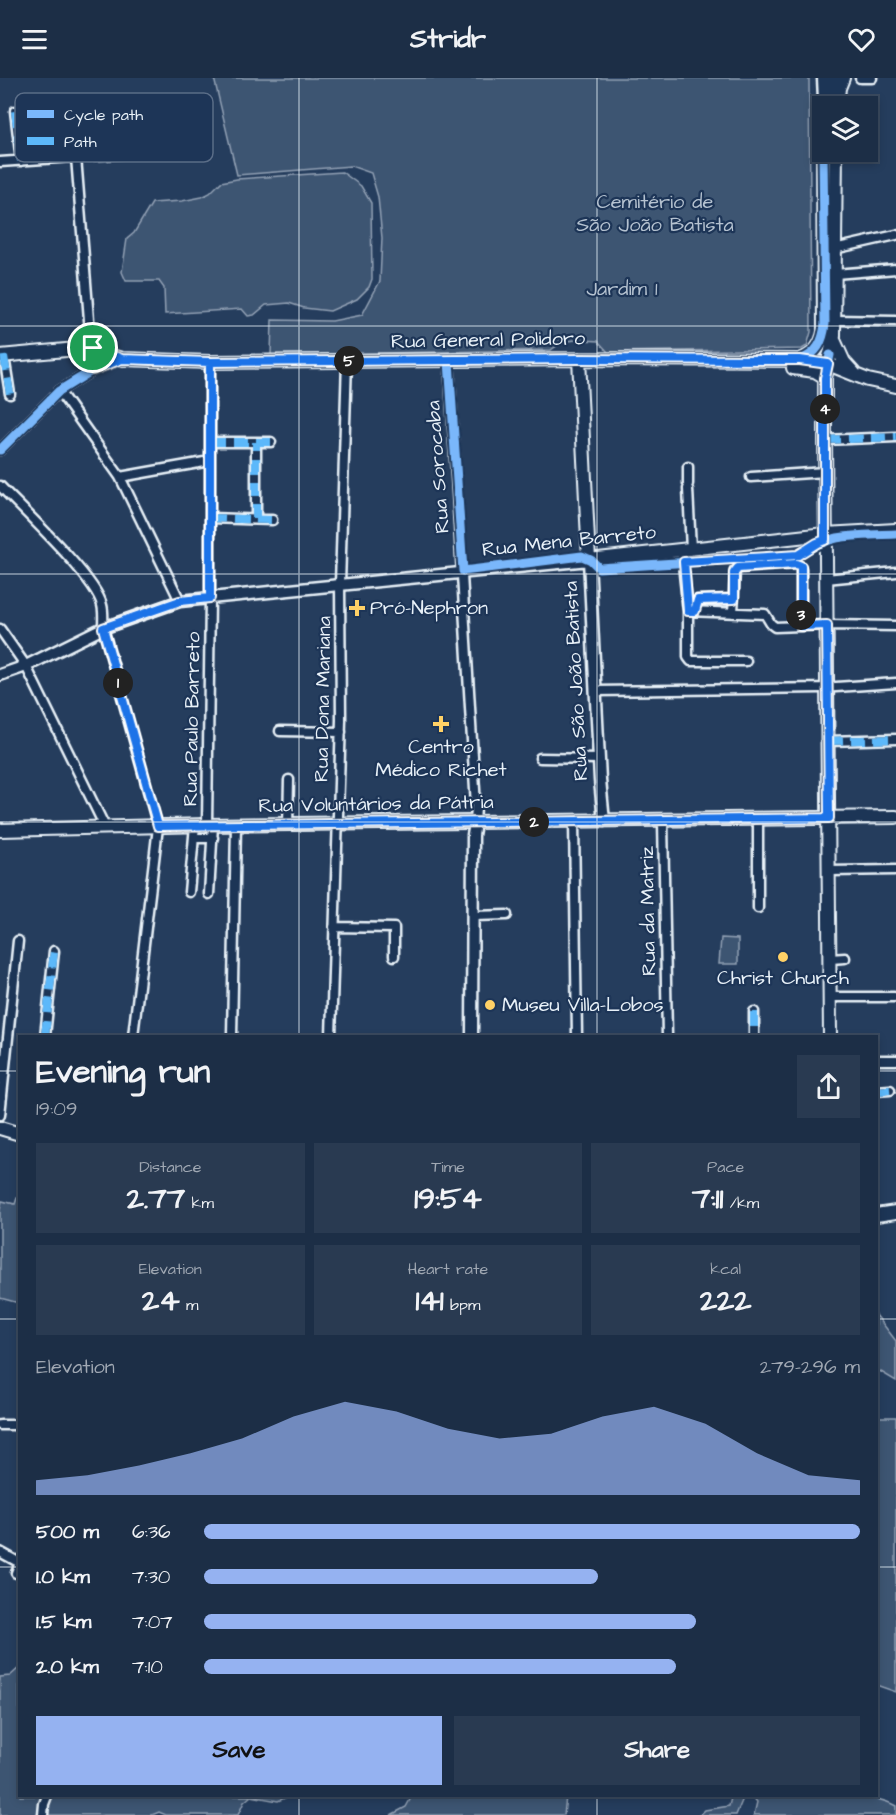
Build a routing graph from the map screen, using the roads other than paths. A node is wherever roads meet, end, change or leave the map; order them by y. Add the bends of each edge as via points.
1 (822, 78) edge
2 (831, 78) edge
3 (843, 78) edge
4 (860, 78) edge
5 (872, 78) edge
6 (823, 96) edge
7 (826, 96) edge
8 (838, 96) edge
9 (15, 161) edge
10 (0, 162) edge
11 (76, 162) edge
12 (823, 162) edge
13 (836, 162) edge
14 (896, 235) edge
15 (834, 249) junction
16 (896, 269) edge
17 (835, 274) junction
18 (835, 320) junction
19 (896, 321) edge
20 (834, 340) junction
21 (93, 348) junction
22 (2, 356) edge
23 (122, 359) junction
24 (579, 359) junction
25 (767, 360) junction
26 (800, 360) junction
27 (347, 361) junction
28 (449, 361) junction
29 (210, 362) junction
30 (828, 364) junction
31 (93, 370) junction
32 (857, 376) junction
33 (825, 377) junction
34 (896, 386) edge
35 (59, 391) junction
36 (10, 394) dead end
37 (896, 437) edge
38 (825, 440) junction
39 (210, 442) junction
40 (256, 442) junction
41 (271, 442) dead end
42 (0, 450) edge
43 (210, 461) junction
44 (688, 466) dead end
45 (825, 472) junction
46 (120, 477) junction
47 (751, 477) dead end
48 (0, 486) edge
49 (210, 518) junction
50 (256, 519) junction
51 (272, 520) dead end
52 (896, 530) edge
53 (825, 534) junction
54 (687, 552) junction
55 (590, 560) junction
56 (463, 571) junction
57 (896, 572) edge
58 (826, 579) junction
59 (340, 584) junction
60 (210, 598) junction
61 (734, 599) junction
62 (180, 601) junction
63 (692, 611) junction
64 (733, 613) junction
65 (827, 625) junction
66 (801, 626) junction
67 (896, 626) edge
68 (103, 628) junction
69 (0, 629) edge
70 (746, 662) dead end
71 (26, 666) junction
72 (0, 675) edge
73 (896, 683) edge
74 (827, 688) junction
75 (595, 691) junction
76 (279, 731) dead end
77 (340, 732) junction
78 (896, 740) edge
79 (828, 741) junction
80 (540, 758) dead end
81 (599, 759) junction
82 (289, 780) dead end
83 (896, 817) edge
84 (829, 818) junction
85 (758, 819) junction
86 (574, 821) junction
87 (604, 821) junction
88 (663, 821) junction
89 (475, 823) junction
90 (337, 824) junction
91 (236, 825) junction
92 (288, 825) junction
93 (158, 826) junction
94 (105, 827) junction
95 (202, 828) junction
96 (0, 830) edge
97 (213, 838) junction
98 (896, 870) edge
99 (829, 871) junction
100 (189, 892) dead end
101 (209, 894) dead end
102 (758, 908) dead end
103 (507, 915) dead end
104 (474, 916) junction
105 (334, 927) junction
106 (18, 941) dead end
107 (54, 951) dead end
108 (394, 956) dead end
109 (844, 958) dead end
110 (830, 959) junction
111 (829, 997) junction
112 (894, 997) dead end
113 (754, 1012) dead end
114 (45, 1035) edge
115 (133, 1035) edge
116 (232, 1035) edge
117 (331, 1035) edge
118 (472, 1035) edge
119 (577, 1035) edge
120 (668, 1035) edge
121 (754, 1035) edge
122 (830, 1035) edge
123 (878, 1060) edge
124 (896, 1060) edge
125 (890, 1090) dead end
126 (878, 1091) edge
127 (0, 1115) edge
128 (0, 1128) edge
129 (18, 1133) edge
130 (896, 1212) edge
131 (878, 1215) edge
132 (0, 1425) edge
133 (18, 1425) edge
134 (0, 1552) edge
135 (18, 1562) edge
136 (18, 1566) edge
137 (16, 1573) dead end
138 (47, 1797) edge
139 (43, 1815) edge

1 - 6 street
2 - 7 main road
3 - 8 main road
4 - 5 street
9 - 10 street
11 - 21 street
12 - 26 main road via 824,332 815,352
13 - 15 main road
14 - 15 street
15 - 17 main road
16 - 17 street
17 - 18 main road
18 - 19 street
18 - 20 main road
20 - 30 main road
20 - 32 main road via 844,362
21 - 22 main road
21 - 23 main road
21 - 31 street
22 - 36 street
23 - 29 main road, Rua General Polidoro
23 - 31 street, Rua General Polidoro
24 - 25 main road, Rua General Polidoro
24 - 28 main road, Rua General Polidoro
24 - 55 main road, Rua São João Batista
25 - 26 main road, Rua General Polidoro
25 - 33 main road via 783,367 815,370
26 - 30 main road, Rua General Polidoro
27 - 28 main road, Rua General Polidoro
27 - 29 main road, Rua General Polidoro
27 - 59 street, Rua Dona Mariana
28 - 56 street, Rua Sorocaba
29 - 39 street, Rua Paulo Barreto
30 - 32 main road, Rua General Polidoro
30 - 33 main road
31 - 35 street, Rua General Polidoro
32 - 34 main road, Rua General Polidoro
33 - 38 main road
35 - 42 street, Rua General Polidoro
35 - 46 street
37 - 38 street
38 - 45 main road
39 - 40 street
39 - 43 street, Rua Paulo Barreto
40 - 41 street
40 - 50 street
43 - 46 street
43 - 49 street, Rua Paulo Barreto
44 - 54 street
45 - 47 street
45 - 53 main road
46 - 62 street
48 - 68 street via 86,577 102,605
49 - 50 street
49 - 60 street, Rua Paulo Barreto
50 - 51 street
52 - 53 main road, Rua Mena Barreto
53 - 54 main road, Rua Mena Barreto
53 - 58 main road
54 - 55 main road, Rua Mena Barreto
54 - 63 street
55 - 56 street, Rua Mena Barreto
55 - 75 street, Rua São João Batista
56 - 59 street, Rua Mena Barreto
56 - 89 street, Rua Sorocaba
57 - 58 street
58 - 65 main road
59 - 60 street, Rua Mena Barreto
59 - 77 street, Rua Dona Mariana
60 - 62 street, Rua Mena Barreto
60 - 95 street, Rua Paulo Barreto
61 - 63 street via 698,600
61 - 64 street
61 - 66 street via 734,573 738,568 800,565
62 - 68 street, Rua Mena Barreto
63 - 64 street
63 - 70 street via 688,657 691,661
64 - 66 street via 765,614 775,627
65 - 66 street
65 - 67 street
65 - 74 main road
68 - 71 street, Rua Mena Barreto
68 - 93 street
69 - 71 street
71 - 72 street, Rua Mena Barreto
71 - 94 street
73 - 74 street
74 - 75 street
74 - 79 main road
75 - 81 street, Rua São João Batista
76 - 77 street
77 - 90 street, Rua Dona Mariana
78 - 79 street
79 - 84 main road
80 - 81 street
81 - 87 street, Rua São João Batista
82 - 92 street
83 - 84 main road, Rua Voluntários da Pátria
84 - 85 main road, Rua Voluntários da Pátria
84 - 99 main road
85 - 88 main road, Rua Voluntários da Pátria
85 - 102 street
86 - 87 main road, Rua Voluntários da Pátria
86 - 89 main road, Rua Voluntários da Pátria
86 - 119 street
87 - 88 main road, Rua Voluntários da Pátria
88 - 120 street, Rua da Matriz
89 - 90 main road, Rua Voluntários da Pátria
89 - 104 street, Rua Sorocaba
90 - 92 main road, Rua Voluntários da Pátria
90 - 105 street, Rua Dona Mariana
91 - 92 main road, Rua Voluntários da Pátria
91 - 95 main road, Rua Voluntários da Pátria
91 - 116 street
93 - 94 main road, Rua Voluntários da Pátria
93 - 95 main road, Rua Voluntários da Pátria
93 - 115 street
94 - 96 main road, Rua Voluntários da Pátria
95 - 97 street
95 - 97 street
95 - 100 street
97 - 101 street
98 - 99 street
99 - 110 main road
103 - 104 street
104 - 118 street, Rua Sorocaba
105 - 108 street via 394,928
105 - 117 street, Rua Dona Mariana
106 - 127 street
107 - 114 street
109 - 110 street
110 - 111 main road
111 - 112 street
111 - 122 main road
113 - 121 street
123 - 124 street
125 - 126 street
128 - 129 main road
130 - 131 main road
132 - 133 street
134 - 135 street
136 - 137 street
138 - 139 street

